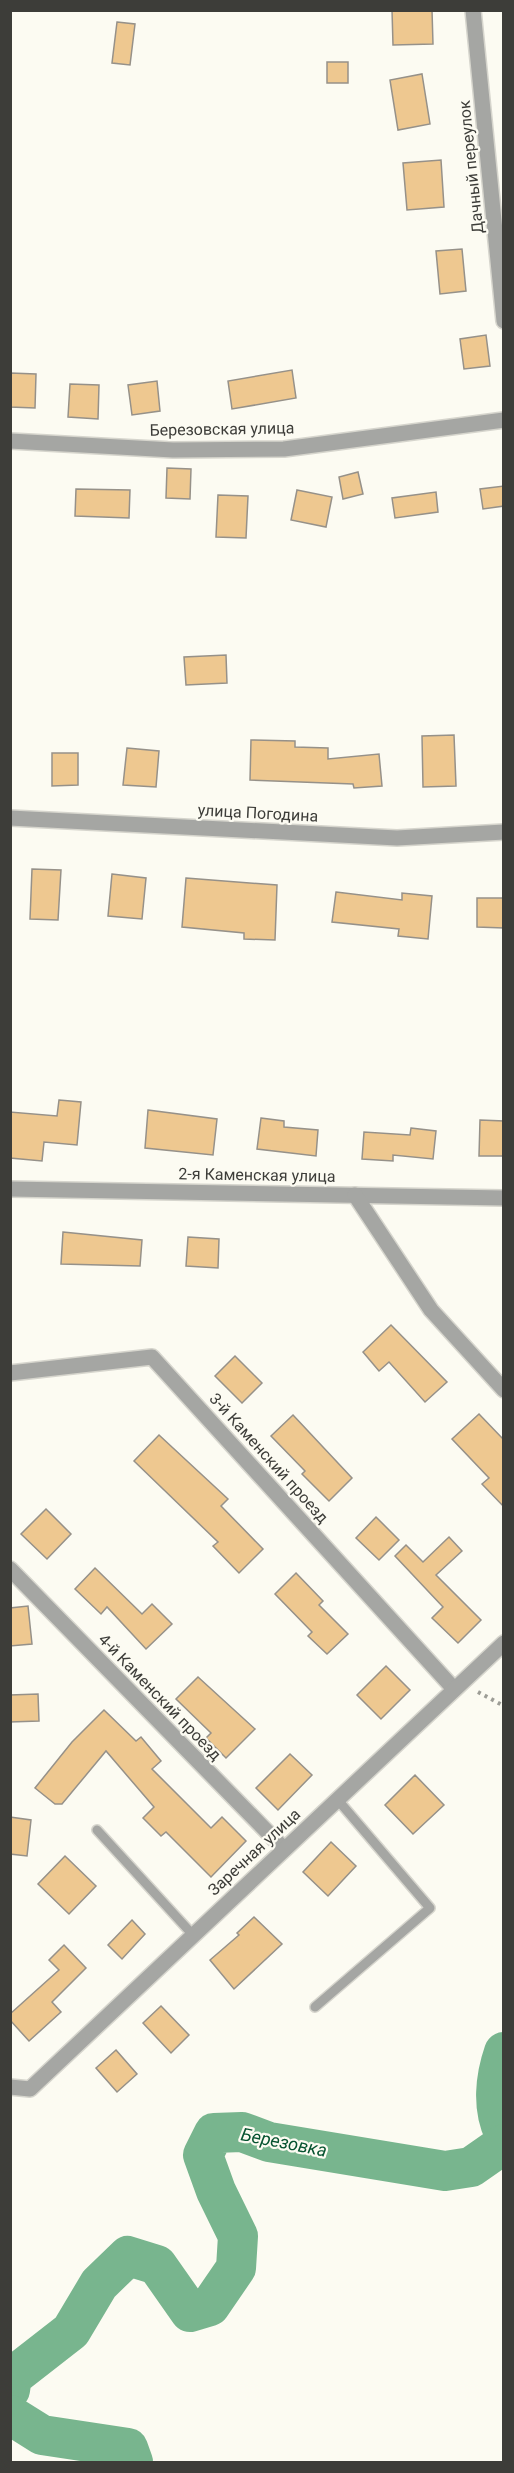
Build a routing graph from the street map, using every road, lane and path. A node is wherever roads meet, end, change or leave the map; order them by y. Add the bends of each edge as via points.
1 (473, 10) edge
2 (504, 321) edge
3 (504, 420) edge
4 (10, 441) edge
5 (10, 818) edge
6 (504, 832) edge
7 (10, 1189) edge
8 (355, 1195) junction
9 (504, 1198) edge
10 (10, 1373) edge
11 (504, 1390) edge
12 (10, 1569) edge
13 (504, 1643) edge
14 (458, 1686) junction
15 (504, 1706) edge
16 (337, 1799) junction
17 (97, 1830) dead end
18 (284, 1849) junction
19 (193, 1935) junction
20 (315, 2007) dead end
21 (10, 2087) edge

1 - 2 street, Дачный переулок
3 - 4 street, Березовская улица via 284,448 173,450
5 - 6 street, улица Погодина via 397,838
7 - 8 street, 2-я Каменская улица
8 - 9 street, 2-я Каменская улица
8 - 11 street via 431,1310
10 - 14 street, 3-й Каменский проезд via 152,1357
12 - 18 street, 4-й Каменский проезд
13 - 14 street, Заречная улица
14 - 15 path
14 - 16 street, Заречная улица
16 - 18 street, Заречная улица
16 - 20 lane via 430,1908
17 - 19 lane
18 - 19 street, Заречная улица
19 - 21 street, Заречная улица via 30,2088

